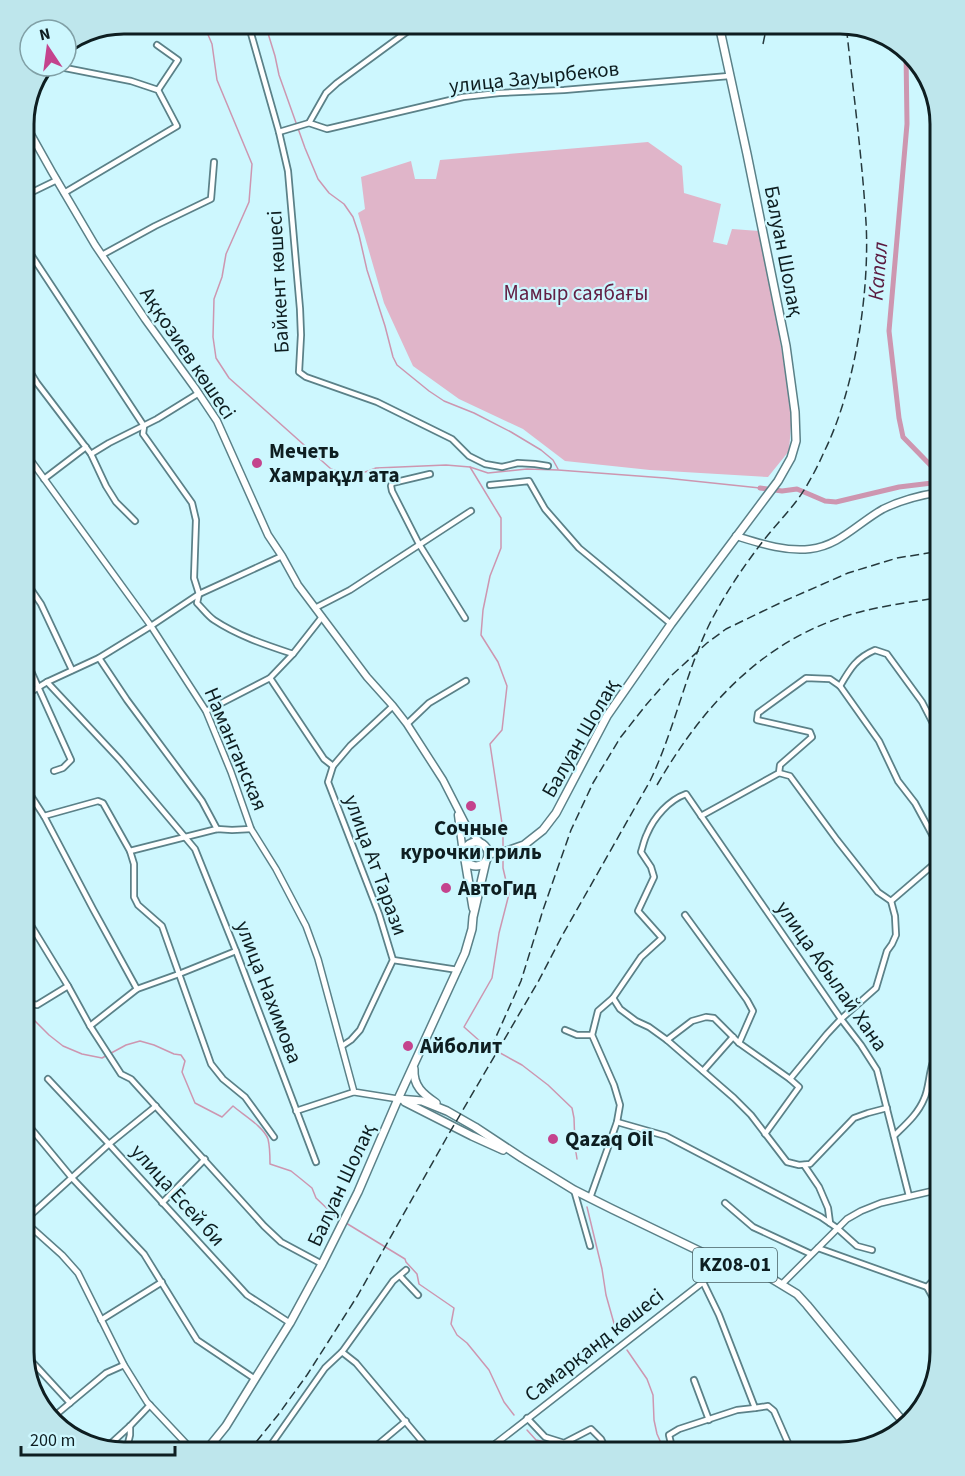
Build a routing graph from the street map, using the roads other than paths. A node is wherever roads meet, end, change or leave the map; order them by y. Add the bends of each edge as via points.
1 (251, 35) edge
2 (403, 35) edge
3 (721, 35) edge
4 (157, 45) dead end
5 (78, 71) edge
6 (729, 76) junction
7 (158, 90) junction
8 (309, 123) junction
9 (279, 132) junction
10 (35, 141) edge
11 (214, 162) dead end
12 (57, 180) junction
13 (35, 191) edge
14 (64, 193) junction
15 (102, 255) junction
16 (35, 261) edge
17 (35, 380) edge
18 (199, 393) junction
19 (144, 426) junction
20 (86, 447) junction
21 (91, 454) junction
22 (35, 466) edge
23 (548, 466) dead end
24 (430, 474) dead end
25 (44, 479) junction
26 (490, 484) dead end
27 (930, 494) edge
28 (471, 511) dead end
29 (135, 521) dead end
30 (736, 537) junction
31 (419, 544) junction
32 (282, 556) junction
33 (199, 594) junction
34 (35, 596) edge
35 (315, 608) junction
36 (322, 617) junction
37 (465, 618) dead end
38 (671, 624) junction
39 (151, 626) junction
40 (293, 654) junction
41 (99, 657) junction
42 (72, 670) junction
43 (270, 678) junction
44 (35, 680) edge
45 (466, 681) dead end
46 (47, 682) junction
47 (840, 686) junction
48 (39, 688) junction
49 (35, 690) edge
50 (393, 706) junction
51 (206, 711) junction
52 (930, 718) edge
53 (407, 724) junction
54 (333, 766) junction
55 (54, 771) dead end
56 (779, 773) junction
57 (35, 802) edge
58 (457, 809) junction
59 (44, 816) junction
60 (701, 816) junction
61 (217, 829) junction
62 (251, 829) junction
63 (930, 830) edge
64 (187, 837) junction
65 (483, 845) junction
66 (129, 851) junction
67 (464, 857) junction
68 (487, 858) junction
69 (930, 867) edge
70 (891, 901) junction
71 (685, 915) dead end
72 (473, 916) junction
73 (35, 932) edge
74 (236, 951) junction
75 (393, 960) junction
76 (458, 970) junction
77 (179, 974) junction
78 (69, 986) junction
79 (137, 989) junction
80 (613, 998) junction
81 (35, 1005) edge
82 (842, 1019) junction
83 (90, 1026) junction
84 (565, 1030) dead end
85 (592, 1035) junction
86 (733, 1037) junction
87 (668, 1040) junction
88 (739, 1043) junction
89 (342, 1046) junction
90 (414, 1064) junction
91 (703, 1071) junction
92 (930, 1078) edge
93 (48, 1079) dead end
94 (790, 1079) junction
95 (354, 1092) junction
96 (398, 1098) junction
97 (156, 1106) junction
98 (887, 1108) junction
99 (296, 1111) junction
100 (447, 1111) junction
101 (617, 1122) junction
102 (35, 1133) edge
103 (765, 1134) junction
104 (894, 1136) junction
105 (274, 1137) dead end
106 (109, 1144) junction
107 (522, 1158) junction
108 (205, 1159) junction
109 (316, 1162) dead end
110 (802, 1165) junction
111 (72, 1178) junction
112 (574, 1190) junction
113 (930, 1191) edge
114 (909, 1196) junction
115 (590, 1198) junction
116 (162, 1203) junction
117 (725, 1203) dead end
118 (35, 1211) edge
119 (830, 1223) junction
120 (837, 1228) junction
121 (35, 1231) edge
122 (590, 1246) dead end
123 (818, 1248) junction
124 (872, 1250) dead end
125 (811, 1254) junction
126 (720, 1261) junction
127 (322, 1264) junction
128 (406, 1270) dead end
129 (400, 1276) junction
130 (162, 1282) junction
131 (703, 1282) junction
132 (782, 1284) junction
133 (930, 1284) edge
134 (927, 1287) junction
135 (930, 1292) edge
136 (418, 1294) dead end
137 (101, 1320) junction
138 (290, 1323) junction
139 (342, 1352) junction
140 (35, 1365) edge
141 (124, 1365) junction
142 (255, 1379) junction
143 (694, 1380) dead end
144 (70, 1403) junction
145 (150, 1405) junction
146 (755, 1408) junction
147 (59, 1412) edge
148 (527, 1418) junction
149 (900, 1418) edge
150 (709, 1420) junction
151 (406, 1421) junction
152 (130, 1426) junction
153 (114, 1441) edge
154 (129, 1441) edge
155 (184, 1441) edge
156 (214, 1441) edge
157 (274, 1441) edge
158 (382, 1441) edge
159 (422, 1441) edge
160 (499, 1442) edge
161 (560, 1442) edge
162 (567, 1442) edge
163 (602, 1442) edge
164 (671, 1442) edge
165 (788, 1442) edge

1 - 9 street, Байкент көшесі
2 - 8 street via 331,88
3 - 6 main road, Балуан Шолақ
4 - 7 street via 178,60
5 - 7 street
6 - 8 street, улица Зауырбеков via 463,97 327,129
6 - 30 main road, Балуан Шолақ via 786,346 796,441 778,481
7 - 14 street via 177,126
8 - 9 street
9 - 23 street, Байкент көшесі via 288,171 300,309 299,372 377,402 452,439 469,456 485,464
10 - 12 main road, Аққозиев көшесі
11 - 15 street via 211,199
12 - 13 street
12 - 14 main road, Аққозиев көшесі
14 - 15 main road, Аққозиев көшесі
15 - 18 main road, Аққозиев көшесі
16 - 19 street
17 - 20 street
18 - 19 street
18 - 32 main road, Аққозиев көшесі via 217,421 268,535
19 - 21 street
19 - 33 street via 143,434 192,503 196,520 194,578
20 - 21 street
20 - 25 street
21 - 29 street via 116,502
22 - 25 street, Наманганская
24 - 31 street via 391,486
25 - 39 street, Наманганская
26 - 38 street via 529,481 545,509 579,548
27 - 30 main road via 881,510 835,542 821,547 786,548
28 - 31 street
30 - 38 main road, Балуан Шолақ
31 - 35 street via 350,590
31 - 37 street
32 - 33 street
32 - 35 main road, Аққозиев көшесі
33 - 39 street
33 - 40 street via 198,603 213,619
34 - 42 street
35 - 36 main road, Аққозиев көшесі
36 - 40 street
36 - 50 main road, Аққозиев көшесі via 366,677
38 - 68 main road, Балуан Шолақ via 607,716 556,813 543,830 524,844
39 - 41 street
39 - 51 street, Наманганская
40 - 43 street
41 - 42 street
41 - 61 street via 202,801
42 - 46 street
43 - 51 street
43 - 54 street via 324,759
44 - 48 street
45 - 53 street via 429,703
46 - 48 street
46 - 64 street, улица Нахимова
47 - 52 street via 852,665 864,655 875,650 887,654
47 - 56 street via 830,679 806,678 758,713 757,720 810,732 812,737 780,765
47 - 63 street via 879,741 898,781
48 - 49 street
48 - 55 street via 71,760
50 - 53 main road, Аққозиев көшесі
50 - 54 street
51 - 62 street, Наманганская
53 - 58 main road, Аққозиев көшесі
54 - 75 street, улица Ат Тарази via 328,782 380,914
56 - 60 street
56 - 70 street via 790,776 878,892
57 - 59 street
58 - 65 main road, Аққозиев көшесі
58 - 67 main road, Аққозиев көшесі
59 - 66 street via 101,801
59 - 79 street
60 - 80 street, улица Абылай Хана via 686,794 659,814 647,833 642,852 654,876 638,911 662,938 640,957
60 - 82 street, улица Абылай Хана
61 - 62 street
61 - 64 street
62 - 89 street, Наманганская via 306,926
64 - 66 street
64 - 74 street, улица Нахимова
65 - 67 main road via 467,845
65 - 68 main road
66 - 77 street via 134,864 134,897 162,926
67 - 68 main road via 475,867
67 - 72 main road, Балуан Шолақ
68 - 72 main road, Балуан Шолақ
69 - 70 street
70 - 82 street via 896,935 876,988
71 - 88 street via 753,1011
72 - 76 main road, Балуан Шолақ
73 - 78 street
74 - 77 street
74 - 99 street, улица Нахимова
75 - 76 street
75 - 89 street, улица Ат Тарази via 360,1030
76 - 90 main road, Балуан Шолақ
77 - 79 street
77 - 105 street via 211,1064 245,1097
78 - 81 street
78 - 83 street
79 - 83 street
80 - 85 street via 598,1011
80 - 87 street via 636,1021
82 - 94 street
82 - 98 street, улица Абылай Хана via 877,1070
83 - 97 street via 121,1074 131,1079
84 - 85 street
85 - 101 street via 620,1105
86 - 87 street via 714,1018 706,1017 692,1021
86 - 88 street
86 - 91 street
87 - 91 street
88 - 94 street
89 - 95 street, Наманганская
90 - 96 main road, Балуан Шолақ
90 - 100 main road, KZ08-01 via 419,1089
91 - 103 street via 751,1115
92 - 104 street via 924,1101
93 - 106 street, улица Есей би
94 - 103 street via 799,1087
95 - 96 street
95 - 99 street
96 - 100 main road, KZ08-01 via 422,1101
96 - 107 main road, KZ08-01
96 - 127 main road, Балуан Шолақ
97 - 106 street
97 - 108 street
98 - 104 street, улица Абылай Хана
98 - 110 street via 854,1118 810,1164
99 - 109 street, улица Нахимова
100 - 107 main road, KZ08-01
101 - 115 street
101 - 119 street via 666,1136
102 - 111 street
103 - 110 street via 787,1162
104 - 114 street, улица Абылай Хана
106 - 111 street
106 - 116 street, улица Есей би
107 - 112 main road, KZ08-01
108 - 116 street
108 - 127 street via 281,1242
110 - 119 street via 824,1197
111 - 118 street
111 - 130 street via 144,1254
112 - 115 main road, KZ08-01
112 - 122 street
113 - 114 street
114 - 120 street via 861,1211
115 - 126 main road, KZ08-01
116 - 138 street, улица Есей би via 247,1295
117 - 125 street via 753,1227
119 - 120 street
120 - 123 street
120 - 124 street via 856,1246
121 - 137 street via 78,1273
123 - 125 street
123 - 134 street
125 - 132 street
126 - 131 street, Самарқанд көшесі
126 - 132 main road, KZ08-01
127 - 138 main road, Балуан Шолақ
128 - 129 street
129 - 136 street
129 - 139 street
130 - 137 street
130 - 142 street via 197,1340
131 - 146 street
131 - 148 street, Самарқанд көшесі
132 - 149 main road, KZ08-01 via 807,1305
133 - 134 street
134 - 135 street
137 - 141 street
138 - 142 main road, Балуан Шолақ
139 - 151 street
139 - 157 street via 325,1368
140 - 144 street
141 - 144 street via 106,1372
141 - 145 street
142 - 156 main road, Балуан Шолақ
143 - 150 street
144 - 147 street
145 - 152 street
145 - 155 street
146 - 150 street
146 - 165 street via 768,1406 774,1411
148 - 160 street, Самарқанд көшесі
148 - 161 street via 545,1437
150 - 164 street via 679,1429 669,1435
151 - 158 street
151 - 159 street
152 - 153 street
152 - 154 street
162 - 163 street via 591,1429

